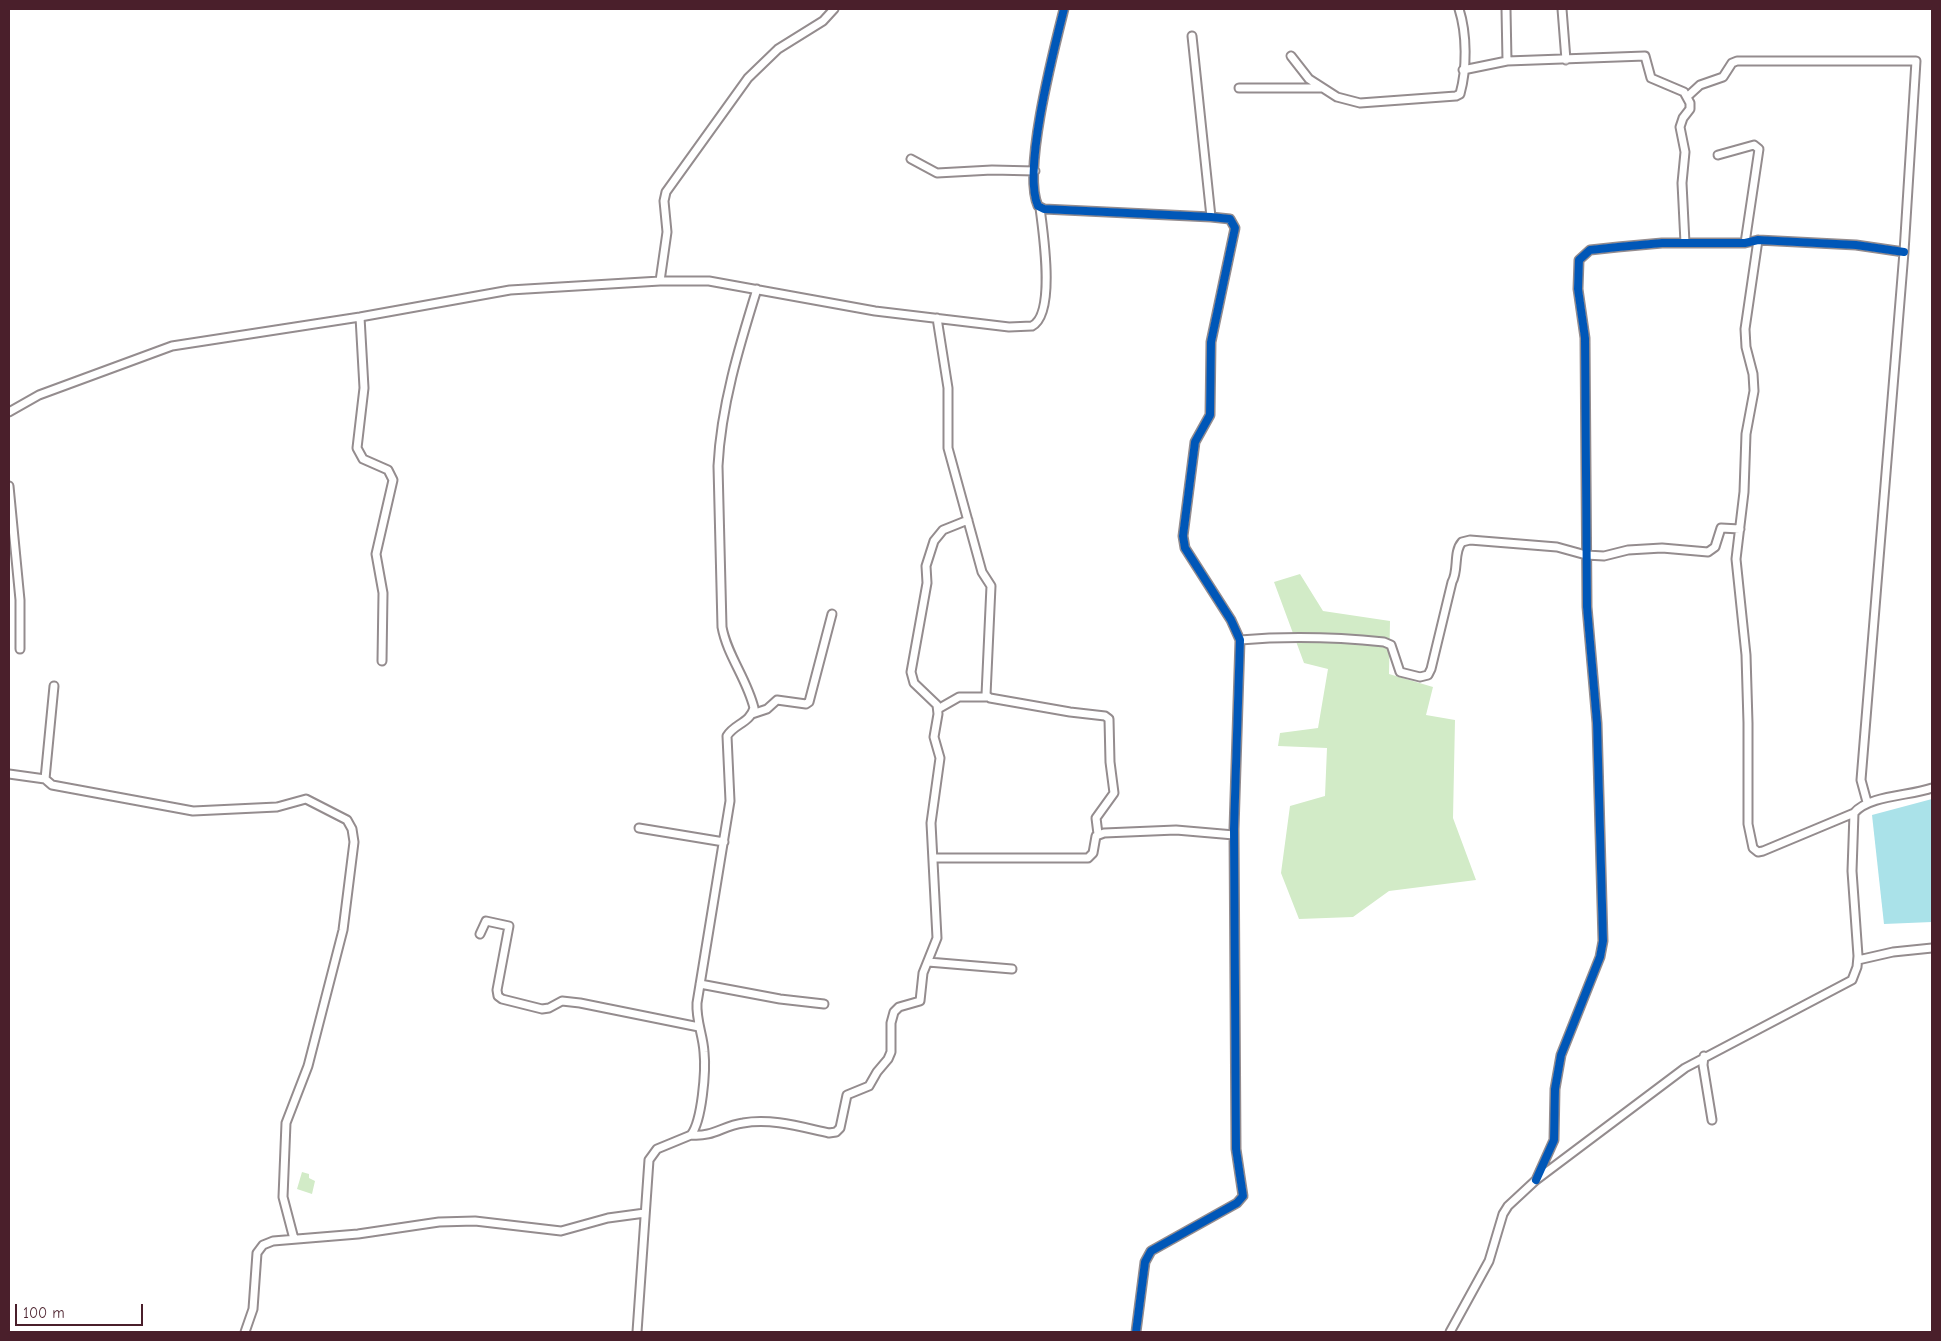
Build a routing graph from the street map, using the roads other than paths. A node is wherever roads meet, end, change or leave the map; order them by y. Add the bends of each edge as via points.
1 (834, 9) edge
2 (1064, 9) edge
3 (1459, 9) edge
4 (1506, 9) edge
5 (1562, 9) edge
6 (1192, 36) dead end
7 (1291, 56) dead end
8 (1566, 60) junction
9 (1507, 61) junction
10 (1463, 70) junction
11 (1239, 88) dead end
12 (1323, 88) junction
13 (1688, 96) junction
14 (1718, 155) dead end
15 (910, 159) dead end
16 (1035, 171) junction
17 (1040, 208) junction
18 (1211, 217) junction
19 (1758, 240) junction
20 (1685, 243) junction
21 (1745, 243) junction
22 (1904, 252) junction
23 (660, 281) junction
24 (757, 289) junction
25 (360, 317) junction
26 (937, 318) junction
27 (9, 412) edge
28 (9, 486) edge
29 (968, 520) junction
30 (1740, 529) junction
31 (1586, 555) junction
32 (832, 614) dead end
33 (1240, 640) junction
34 (20, 649) dead end
35 (382, 661) dead end
36 (54, 686) dead end
37 (988, 697) junction
38 (938, 711) junction
39 (752, 714) junction
40 (9, 774) edge
41 (45, 779) junction
42 (1932, 788) edge
43 (1867, 802) junction
44 (1854, 813) junction
45 (639, 828) dead end
46 (1098, 834) junction
47 (1234, 835) junction
48 (724, 842) junction
49 (933, 858) junction
50 (480, 934) dead end
51 (1932, 948) edge
52 (1858, 960) junction
53 (928, 962) junction
54 (1012, 969) dead end
55 (700, 984) junction
56 (824, 1004) dead end
57 (699, 1027) junction
58 (1704, 1056) junction
59 (1712, 1120) dead end
60 (691, 1135) junction
61 (1536, 1180) junction
62 (645, 1213) junction
63 (294, 1239) junction
64 (245, 1332) edge
65 (637, 1332) edge
66 (1136, 1332) edge
67 (1450, 1332) edge

1 - 23 street via 823,21 778,49 748,78 666,192 667,232
2 - 16 street via 1037,136
3 - 10 street via 1465,26
4 - 9 street
5 - 8 street
6 - 18 street
7 - 12 street via 1309,79
8 - 9 street
8 - 13 street via 1643,56 1651,78 1678,88
9 - 10 street
10 - 12 street via 1460,94 1450,97 1360,103 1336,97
11 - 12 street
13 - 20 street via 1690,109 1682,118 1680,127 1685,152 1682,183
13 - 22 street via 1700,85 1723,77 1737,61 1916,61
14 - 21 street via 1754,144 1759,149
15 - 16 street via 937,173
16 - 17 street via 1034,195
17 - 18 street
17 - 26 street via 1046,264 1039,322 1019,327
18 - 33 street via 1230,220 1235,228 1212,342 1210,415 1195,442 1184,542
19 - 21 street
19 - 22 street via 1830,243
19 - 30 street via 1745,329 1754,392 1746,434
20 - 21 street
20 - 31 street via 1590,250 1579,260 1578,289 1585,338
22 - 43 street via 1861,780
23 - 24 street via 709,281
23 - 25 street via 510,290
24 - 26 street via 875,311
24 - 39 street via 735,363 718,466 722,627 752,699
25 - 27 street via 172,346 39,395
25 - 35 street via 364,372 357,448 363,459 388,470 392,480 376,554 383,593
26 - 29 street via 948,388 948,448
28 - 34 street via 20,600
29 - 37 street via 982,572 991,586 985,690
29 - 38 street via 939,533 926,568 911,672 914,683 933,698
30 - 31 street via 1721,528 1715,547 1708,552 1662,548 1628,550 1604,556
30 - 44 street via 1736,559 1746,675 1748,824 1753,848 1763,851
31 - 33 street via 1557,547 1470,540 1460,543 1456,575 1431,669 1428,675 1420,677 1400,672 1392,645 1384,642 1327,637
31 - 61 street via 1597,723 1601,954 1561,1055 1555,1089 1554,1140
32 - 39 street via 809,702 777,700 767,709
33 - 47 street
36 - 41 street
37 - 38 street via 959,697
37 - 46 street via 1109,719 1114,793 1096,818
38 - 49 street via 934,737 940,758 931,823
39 - 48 street via 727,736 730,802
40 - 41 street
41 - 63 street via 56,786 193,811 278,807 306,799 344,817 350,824 354,842 343,930 313,1049 284,1134 283,1197
42 - 43 street via 1917,794
43 - 44 street
44 - 52 street via 1852,871
45 - 48 street
46 - 47 street via 1176,830
46 - 49 street via 1093,853 1088,858
47 - 66 street via 1236,1149 1243,1196 1237,1204 1151,1251 1145,1262
48 - 55 street
49 - 53 street via 938,929 936,945
50 - 57 street via 486,921 509,926 497,990 502,999 542,1009 562,1001 580,1002
51 - 52 street
52 - 58 street via 1855,975 1841,986
53 - 54 street
53 - 60 street via 923,973 920,1001 899,1007 894,1012 890,1056 869,1086 847,1095 840,1128 836,1132 755,1121 725,1126 708,1136
55 - 56 street
55 - 57 street via 696,1011
57 - 60 street via 704,1067 698,1121
58 - 59 street
58 - 61 street via 1661,1084
60 - 62 street via 653,1153 646,1174
61 - 67 street via 1503,1214 1489,1261
62 - 63 street via 608,1218 561,1231 453,1221
62 - 65 street
63 - 64 street via 272,1241 259,1249 254,1309

